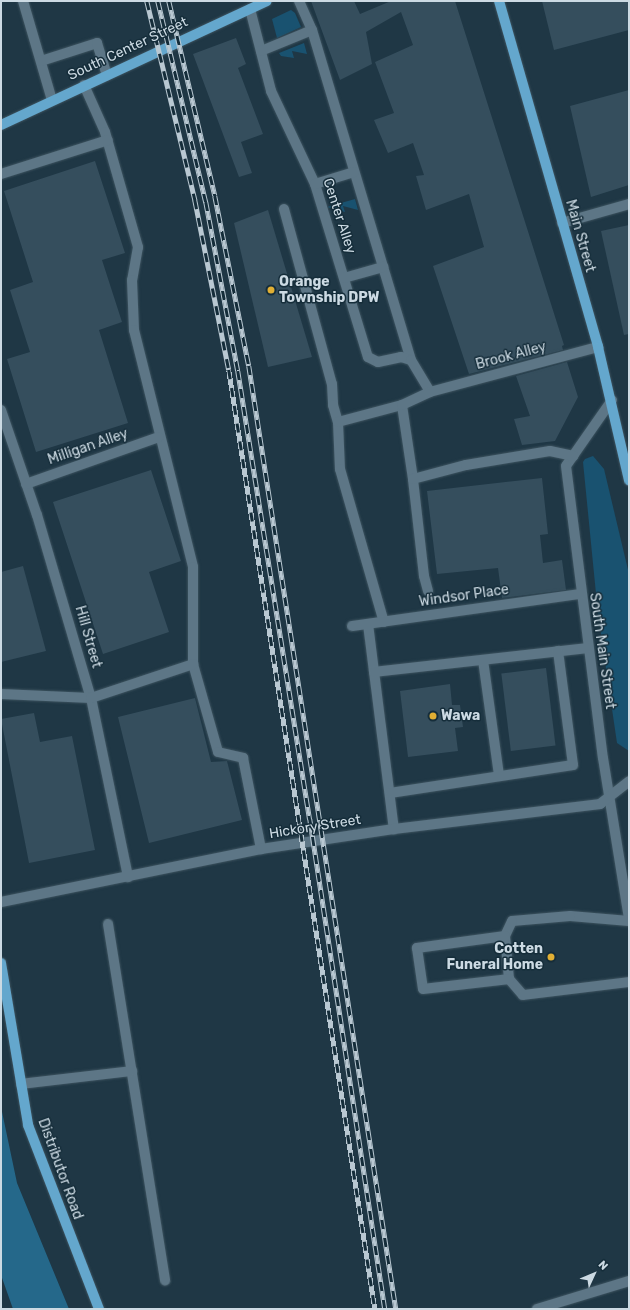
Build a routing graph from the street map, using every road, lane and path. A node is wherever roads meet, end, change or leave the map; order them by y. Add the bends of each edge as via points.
1 (22, 1) edge
2 (267, 1) edge
3 (300, 1) edge
4 (499, 1) edge
5 (250, 9) junction
6 (312, 30) junction
7 (261, 51) junction
8 (41, 61) junction
9 (107, 74) junction
10 (84, 85) junction
11 (52, 100) junction
12 (1, 125) edge
13 (108, 140) junction
14 (354, 172) junction
15 (1, 174) edge
16 (315, 184) junction
17 (629, 204) edge
18 (284, 209) dead end
19 (562, 223) junction
20 (383, 267) junction
21 (344, 278) junction
22 (598, 347) junction
23 (411, 360) junction
24 (430, 392) junction
25 (612, 400) junction
26 (402, 405) junction
27 (1, 410) edge
28 (338, 422) junction
29 (159, 437) junction
30 (573, 456) junction
31 (413, 479) junction
32 (629, 480) edge
33 (26, 484) junction
34 (428, 591) dead end
35 (580, 594) junction
36 (384, 622) junction
37 (368, 624) junction
38 (352, 626) dead end
39 (588, 648) junction
40 (558, 651) junction
41 (483, 660) junction
42 (193, 664) junction
43 (374, 672) junction
44 (1, 694) edge
45 (92, 698) junction
46 (499, 776) junction
47 (629, 781) edge
48 (390, 793) junction
49 (609, 797) junction
50 (394, 829) junction
51 (261, 849) junction
52 (128, 877) junction
53 (1, 902) edge
54 (629, 920) edge
55 (108, 924) dead end
56 (505, 936) junction
57 (1, 963) edge
58 (509, 979) junction
59 (629, 982) edge
60 (132, 1071) junction
61 (21, 1084) junction
62 (165, 1280) dead end
63 (629, 1281) edge
64 (99, 1309) edge
65 (537, 1309) edge

1 - 8 street
2 - 5 main road, South Center Street
3 - 6 street
4 - 19 main road, Main Street
5 - 7 street, Center Alley
5 - 9 main road, South Center Street
6 - 7 street
6 - 14 street
7 - 16 street, Center Alley via 271,91
8 - 9 street via 97,43
8 - 11 street
9 - 10 main road, South Center Street
10 - 11 main road, South Center Street
10 - 13 street
11 - 12 main road, South Center Street
13 - 15 street
13 - 29 street via 138,247 132,280 134,330
14 - 16 street
14 - 20 street
16 - 21 street, Center Alley
17 - 19 street
18 - 28 street via 332,384 333,405
19 - 22 main road, Main Street
20 - 21 street
20 - 23 street
21 - 23 street, Center Alley via 368,357 378,362 401,357
22 - 24 street, Brook Alley
22 - 25 main road, Main Street
23 - 24 street
24 - 26 street, Brook Alley
25 - 30 street, South Main Street
25 - 32 main road, Main Street
26 - 28 street, Brook Alley
26 - 31 street
27 - 33 street, Hill Street
28 - 36 street via 340,469
29 - 33 street, Milligan Alley
29 - 42 street via 193,567
30 - 31 street via 550,451 466,465
30 - 35 street, South Main Street via 566,466
31 - 34 street
33 - 45 street, Hill Street
35 - 36 street, Windsor Place
35 - 39 street, South Main Street
36 - 37 street, Windsor Place
37 - 38 street, Windsor Place
37 - 43 street
39 - 40 street
39 - 49 street, South Main Street
40 - 41 street
40 - 46 street via 574,765
41 - 43 street
41 - 46 street
42 - 45 street
42 - 51 street via 218,752 243,758
43 - 48 street
44 - 45 street
45 - 52 street, Hill Street
46 - 48 street
47 - 49 street, Hickory Street
48 - 50 street
49 - 50 street, Hickory Street via 600,804
49 - 54 street, South Main Street
50 - 51 street, Hickory Street
51 - 52 street, Hickory Street
52 - 53 street, Hickory Street
54 - 56 street via 570,916 512,921
55 - 60 street
56 - 58 street
56 - 58 street via 417,948 423,989
57 - 61 main road, Distributor Road
58 - 59 street via 523,996
60 - 61 street
60 - 62 street
61 - 64 main road, Distributor Road via 28,1125
63 - 65 street

